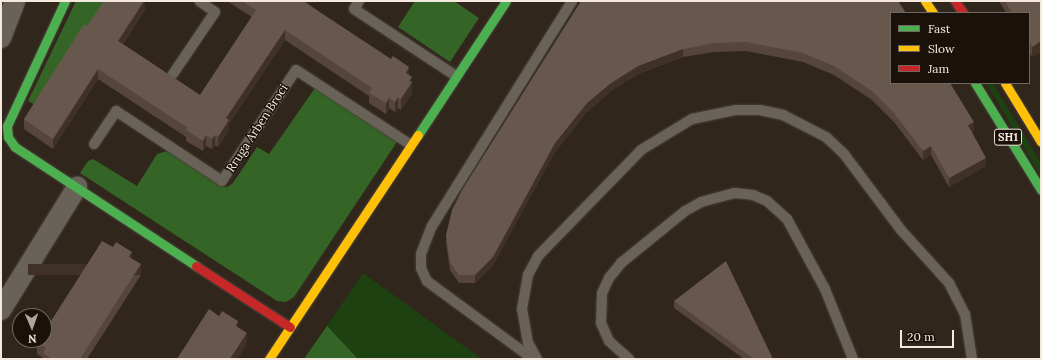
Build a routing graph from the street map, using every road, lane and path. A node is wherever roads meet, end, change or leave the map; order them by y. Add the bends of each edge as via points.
1 (16, 1) edge
2 (65, 1) edge
3 (199, 1) edge
4 (359, 1) edge
5 (506, 1) edge
6 (572, 1) edge
7 (926, 1) edge
8 (955, 1) edge
9 (932, 12) edge
10 (962, 12) edge
11 (1, 38) edge
12 (173, 74) dead end
13 (456, 76) junction
14 (977, 84) edge
15 (1006, 84) edge
16 (1041, 142) edge
17 (94, 144) dead end
18 (411, 145) junction
19 (77, 187) junction
20 (1041, 190) edge
21 (1, 310) edge
22 (290, 327) junction
23 (269, 359) edge
24 (533, 359) edge
25 (536, 359) edge
26 (629, 359) edge
27 (853, 359) edge
28 (972, 359) edge

1 - 11 street
2 - 19 street via 7,126 8,137 15,146
3 - 12 lane via 215,12
4 - 13 lane via 354,9
5 - 13 street
6 - 24 lane via 432,226 421,254 421,268 427,281
7 - 9 street
8 - 10 street
13 - 18 street
14 - 20 street, SH1
15 - 16 street, SH1
17 - 18 lane, Rruga Arben Broci via 116,111 222,181 296,70
18 - 22 street
19 - 21 street
19 - 22 street
22 - 23 street
25 - 28 lane via 528,343 522,309 528,275 538,256 642,150 692,119 736,110 760,110 783,115 826,137 844,154 905,235 949,283 964,314
26 - 27 lane via 609,341 601,323 602,293 609,278 621,263 685,211 700,202 736,193 752,195 767,201 787,219 825,289

